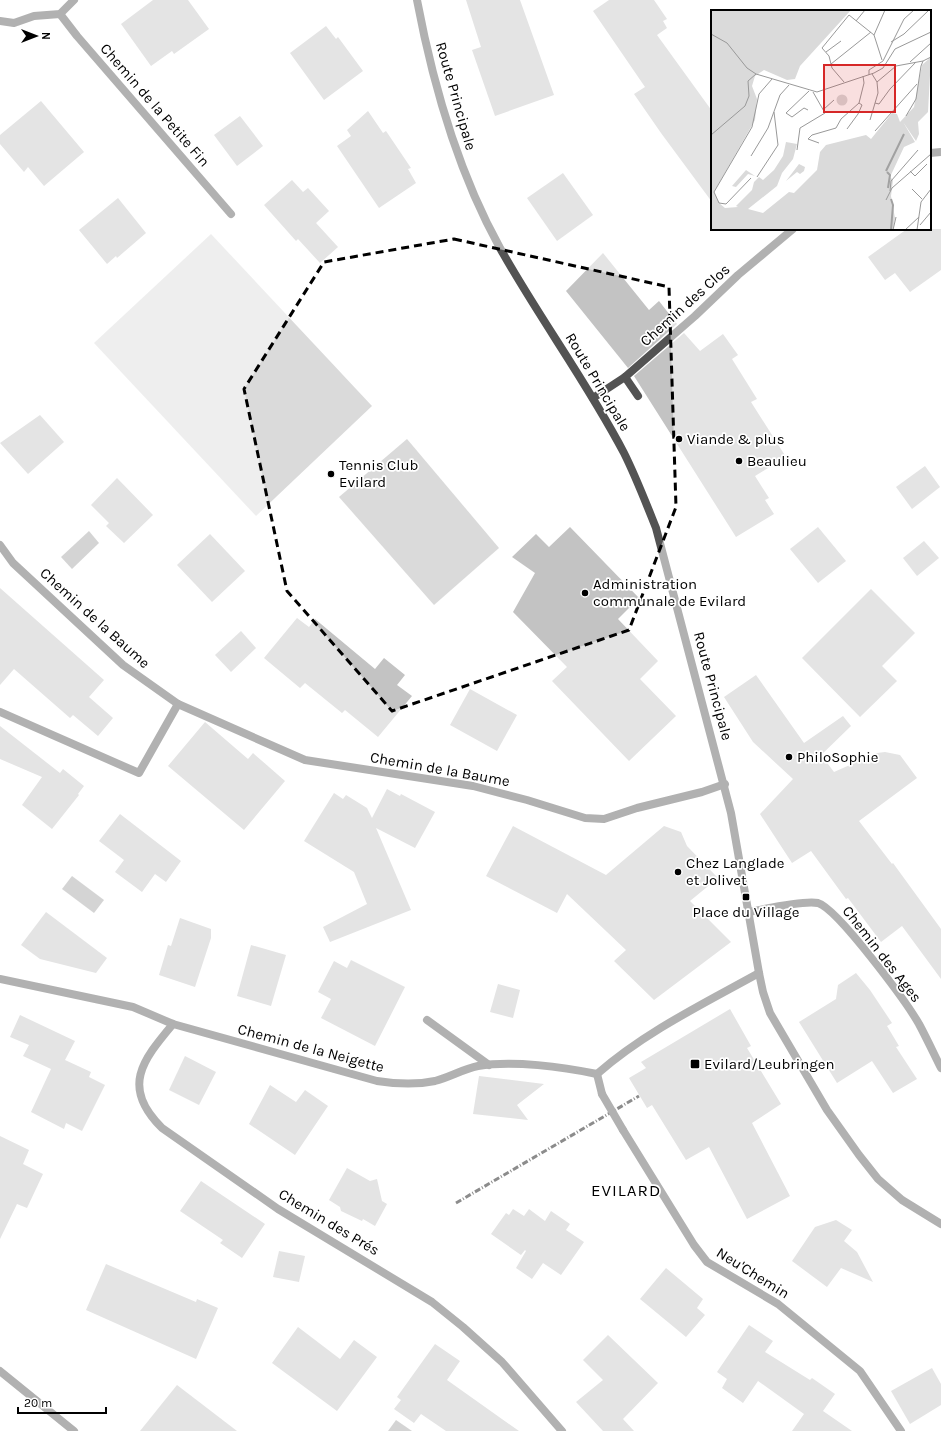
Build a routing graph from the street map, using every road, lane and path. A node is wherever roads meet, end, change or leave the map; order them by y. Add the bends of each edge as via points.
1 (74, 0) edge
2 (417, 0) edge
3 (60, 14) junction
4 (0, 21) edge
5 (941, 152) edge
6 (931, 153) edge
7 (231, 214) dead end
8 (792, 230) edge
9 (625, 377) junction
10 (638, 396) dead end
11 (593, 398) junction
12 (0, 545) edge
13 (178, 704) junction
14 (0, 712) edge
15 (724, 784) junction
16 (748, 912) junction
17 (759, 973) junction
18 (0, 979) edge
19 (427, 1020) dead end
20 (173, 1024) junction
21 (489, 1065) junction
22 (941, 1068) edge
23 (597, 1074) junction
24 (941, 1224) edge
25 (0, 1371) edge
26 (74, 1431) edge
27 (562, 1431) edge
28 (901, 1431) edge

1 - 3 street
2 - 11 street, Route Principale via 440,100 460,162 479,205 500,248
3 - 4 street via 34,16 14,23
3 - 7 street, Chemin de la Petite Fin
5 - 6 street
8 - 9 street, Chemin des Clos
9 - 10 street
9 - 11 street, Chemin des Clos
11 - 15 street, Route Principale via 624,453 656,528
12 - 13 street, Chemin de la Baume via 13,563 123,665
13 - 14 street via 139,773
13 - 15 street, Chemin de la Baume via 305,760 473,786 585,818 604,819
15 - 16 street, Route Principale
16 - 17 street, Route Principale
16 - 22 street, Chemin des Ages via 810,902 829,910 868,954 908,1007
17 - 23 street via 646,1037
17 - 24 street, Route Principale via 770,1014 827,1110 859,1155 878,1179 902,1200
18 - 20 street, Chemin de la Neigette via 133,1007
19 - 21 street
20 - 21 street, Chemin de la Neigette via 388,1083 434,1081
20 - 27 street, Chemin des Prés via 145,1061 141,1073 140,1096 151,1117 162,1128 278,1209 432,1302 502,1362
21 - 23 street, Chemin de la Neigette via 574,1069
23 - 28 street, Neu'Chemin, bridge via 602,1094 623,1130 707,1262 778,1304 860,1371
25 - 26 street

